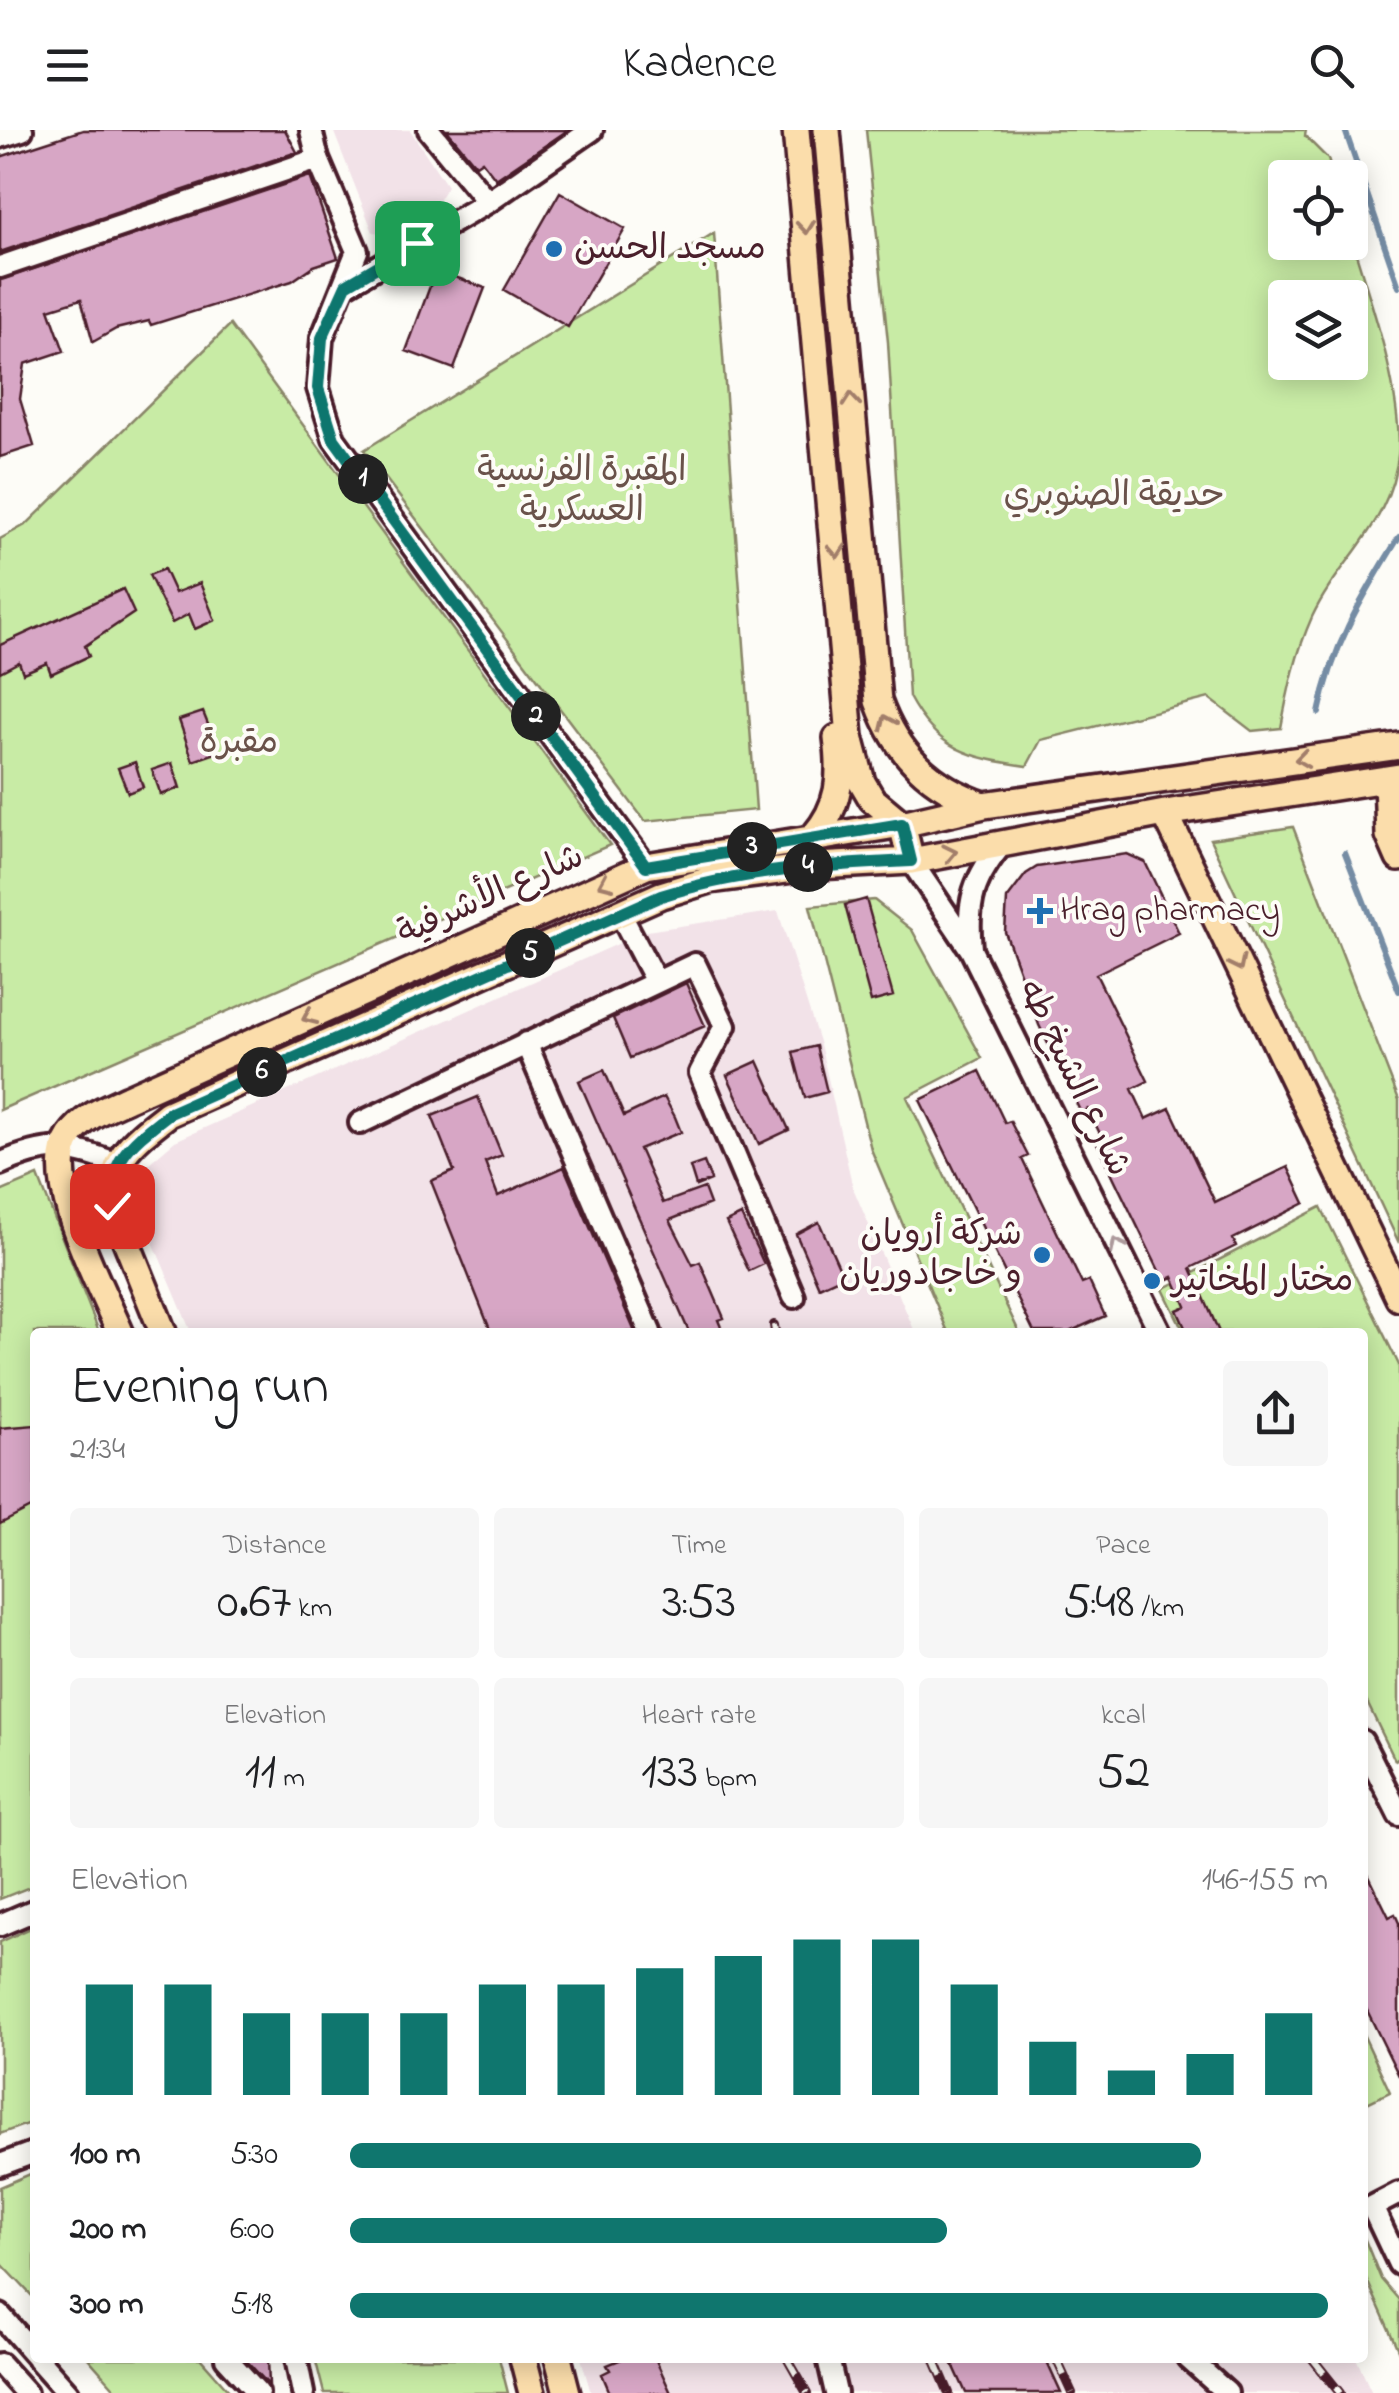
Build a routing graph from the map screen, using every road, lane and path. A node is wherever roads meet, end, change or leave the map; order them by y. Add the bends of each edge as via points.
1 (22, 130) edge
2 (311, 130) edge
3 (429, 130) edge
4 (592, 130) edge
5 (796, 130) edge
6 (826, 130) edge
7 (0, 137) edge
8 (318, 159) junction
9 (488, 202) junction
10 (0, 267) edge
11 (346, 285) junction
12 (844, 639) junction
13 (1399, 746) edge
14 (1393, 778) edge
15 (984, 805) junction
16 (1165, 813) junction
17 (902, 824) junction
18 (814, 836) junction
19 (1004, 842) junction
20 (1399, 858) edge
21 (911, 861) junction
22 (646, 866) junction
23 (620, 913) junction
24 (971, 950) junction
25 (655, 980) junction
26 (526, 1043) junction
27 (360, 1123) dead end
28 (64, 1146) junction
29 (115, 1163) junction
30 (0, 1164) edge
31 (794, 1297) dead end
32 (1399, 1298) edge
33 (118, 1328) edge
34 (161, 1328) edge
35 (648, 1328) edge
36 (1158, 1328) edge
37 (1368, 1753) edge
38 (1399, 1815) edge
39 (30, 1912) edge
40 (0, 1924) edge
41 (30, 2154) edge
42 (0, 2166) edge
43 (1399, 2194) edge
44 (1399, 2264) edge
45 (0, 2314) edge
46 (30, 2349) edge
47 (42, 2363) edge
48 (231, 2363) edge
49 (297, 2363) edge
50 (524, 2363) edge
51 (559, 2363) edge
52 (829, 2363) edge
53 (1194, 2363) edge
54 (1, 2368) edge
55 (26, 2393) edge
56 (68, 2393) edge
57 (258, 2393) edge
58 (303, 2393) edge
59 (532, 2393) edge
60 (567, 2393) edge
61 (836, 2393) edge
62 (1227, 2393) edge

1 - 7 street
2 - 8 street
3 - 9 street
4 - 9 street
5 -> 12 main road
15 -> 6 main road via 916,768 878,701
8 - 10 street
8 - 11 street via 357,251
9 - 11 street
11 - 22 street via 320,355 318,388 334,439
12 - 17 main road via 856,762 872,799
12 - 18 main road via 836,688 840,783
13 -> 15 main road, شارع الأشرفية
14 - 16 main road, شارع الأشرفية
14 - 20 main road via 1390,835
15 - 17 main road, شارع الأشرفية
16 - 19 main road, شارع الأشرفية
16 -> 32 main road
17 - 18 main road, شارع الأشرفية
17 - 21 main road
18 - 22 main road, شارع الأشرفية
21 -> 19 main road, شارع الأشرفية
19 - 24 street via 971,890
21 - 23 main road, شارع الأشرفية via 710,880
21 - 24 street, شارع الشيخ طه
22 -> 28 main road, شارع الأشرفية via 90,1116
23 - 25 street
23 - 29 main road, شارع الأشرفية via 168,1114
36 -> 24 street, شارع الشيخ طه
25 - 26 street
25 - 31 street via 695,964 724,1026 700,1073
26 - 27 street
26 - 35 street
28 - 29 street
28 - 30 street
28 - 33 main road via 65,1193
29 - 34 main road via 112,1206
37 - 38 street
39 - 40 street
41 - 42 street
43 - 44 street via 1372,2207
45 - 46 street
47 - 56 street
48 - 57 street
49 - 58 street
50 - 59 main road
51 - 60 main road
52 - 61 street
53 - 62 street
54 - 55 street

